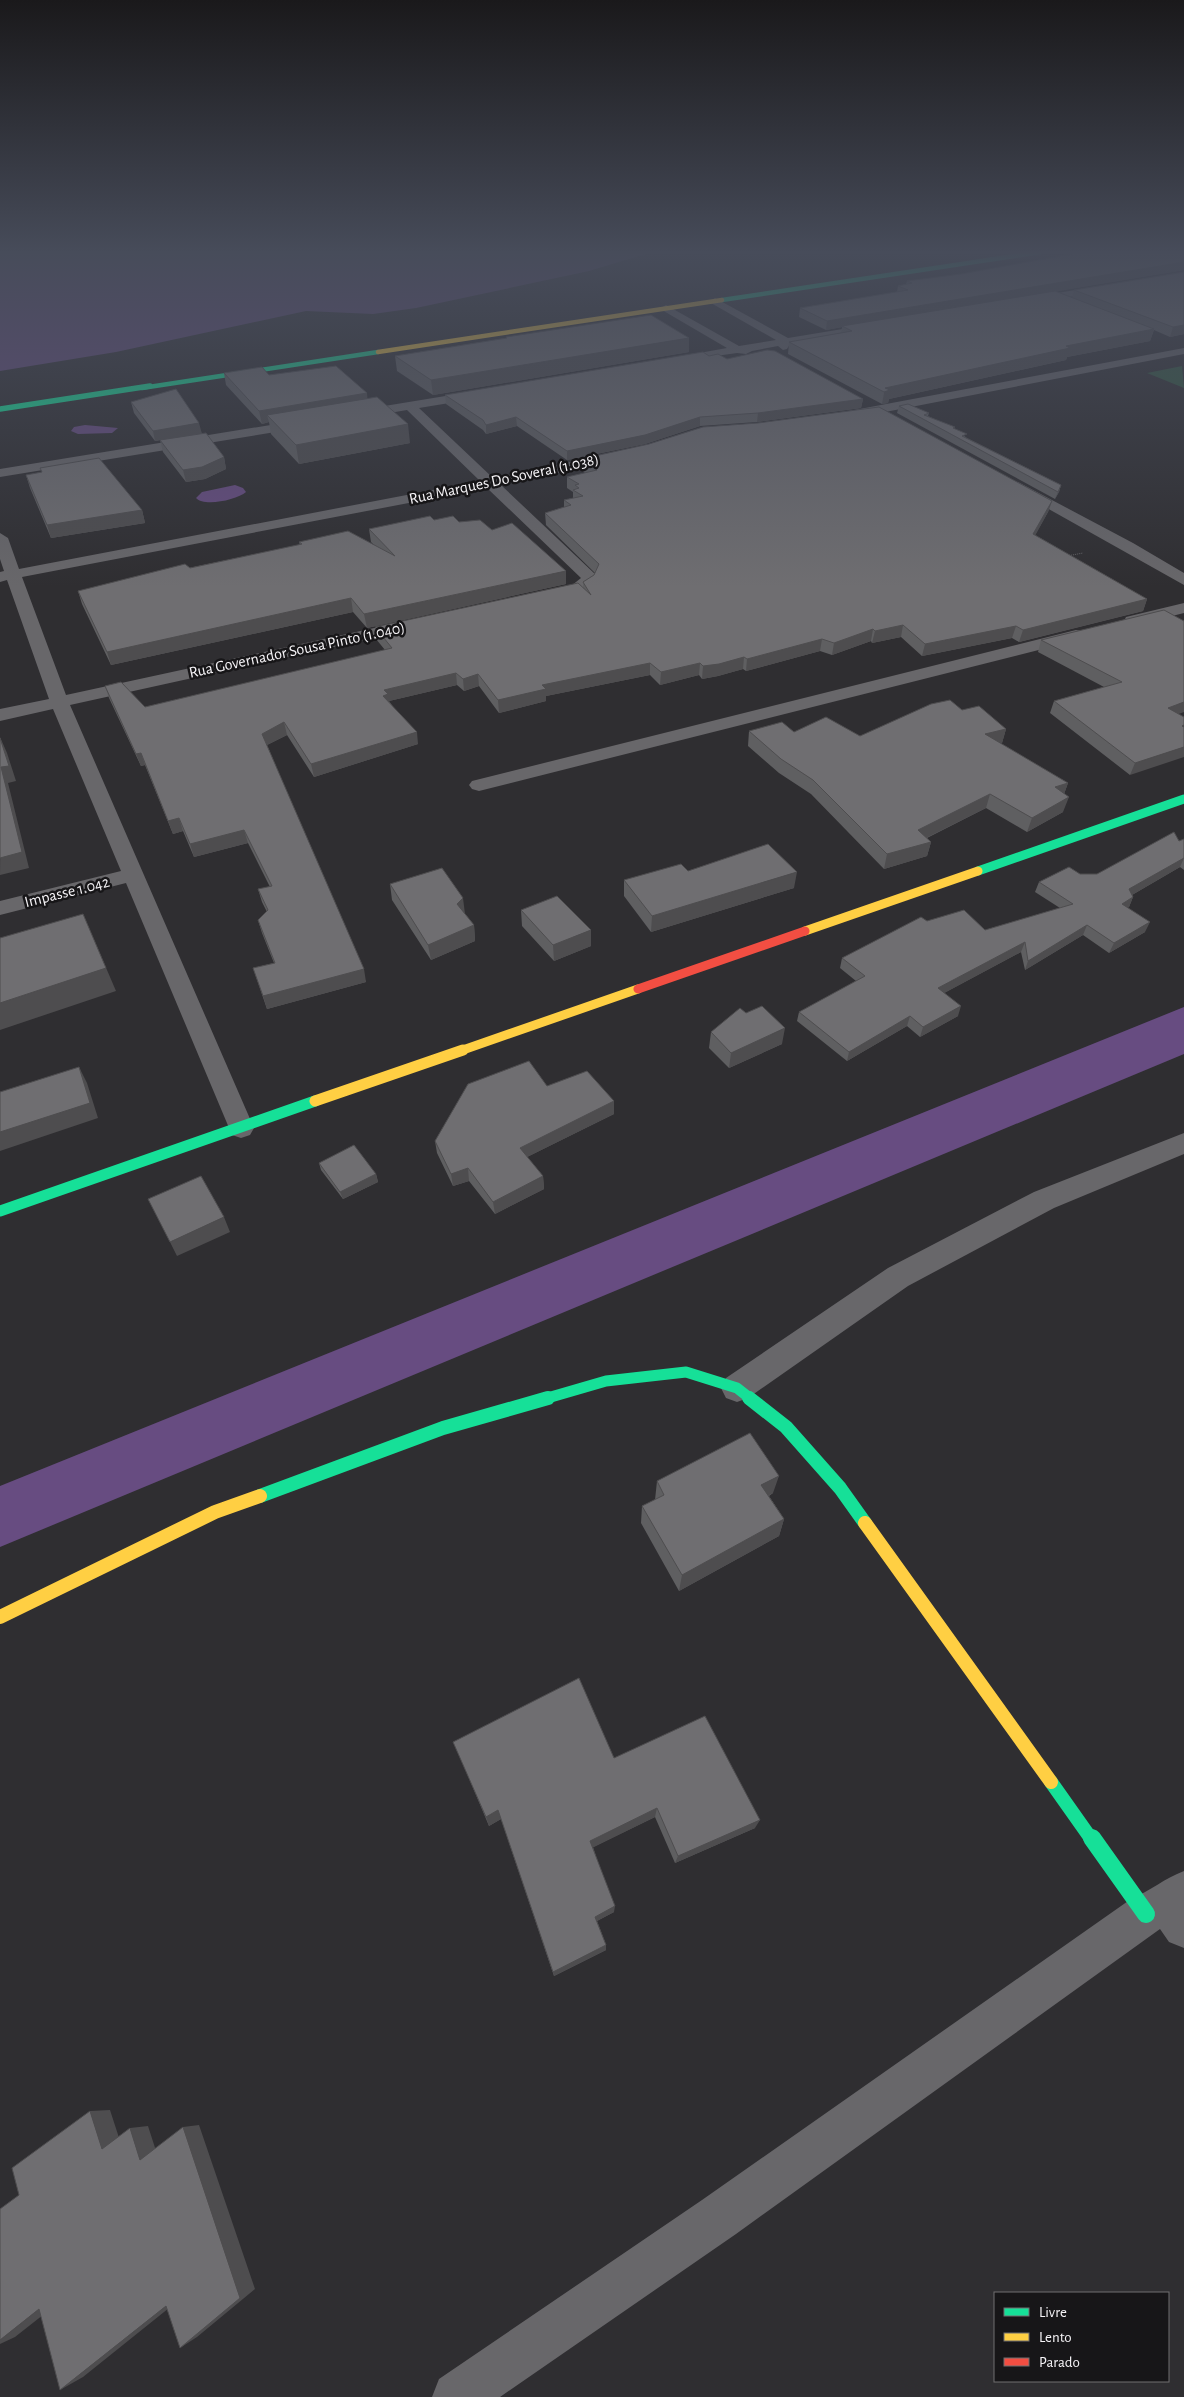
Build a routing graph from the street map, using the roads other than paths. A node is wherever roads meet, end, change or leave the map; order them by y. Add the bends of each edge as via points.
1 (298, 364) edge
2 (1114, 364) edge
3 (497, 391) edge
4 (853, 397) edge
5 (410, 406) junction
6 (0, 409) edge
7 (878, 411) junction
8 (343, 417) edge
9 (831, 418) edge
10 (324, 420) edge
11 (895, 420) edge
12 (630, 453) edge
13 (1, 470) edge
14 (1008, 481) edge
15 (490, 483) junction
16 (0, 538) edge
17 (6, 576) edge
18 (1184, 580) edge
19 (532, 599) edge
20 (1184, 608) edge
21 (426, 622) edge
22 (1116, 625) edge
23 (1097, 630) edge
24 (60, 701) junction
25 (0, 715) edge
26 (479, 785) dead end
27 (1184, 799) edge
28 (133, 875) junction
29 (0, 908) edge
30 (241, 1128) junction
31 (1184, 1143) edge
32 (0, 1211) edge
33 (737, 1388) junction
34 (0, 1617) edge
35 (1170, 1909) edge
36 (457, 2397) edge

1 - 6 street
2 - 7 street
3 - 5 street
4 - 7 street
5 - 8 street
5 - 15 street
7 - 9 street
7 - 11 street
10 - 13 street
12 - 15 street, Rua Marques Do Soveral (1.038)
14 - 18 street
15 - 17 street, Rua Marques Do Soveral (1.038)
15 - 19 street via 588,577 580,588
16 - 17 street
17 - 24 street
20 - 22 street
21 - 24 street, Rua Governador Sousa Pinto (1.040)
23 - 26 street
24 - 25 street, Rua Governador Sousa Pinto (1.040)
24 - 28 street
27 - 30 street
28 - 29 street, Impasse 1.042
28 - 30 street
30 - 32 street
31 - 33 street via 1044,1200 898,1278
33 - 34 street via 686,1372 606,1381 444,1428 215,1512
33 - 35 street via 786,1427 840,1488
35 - 36 street

